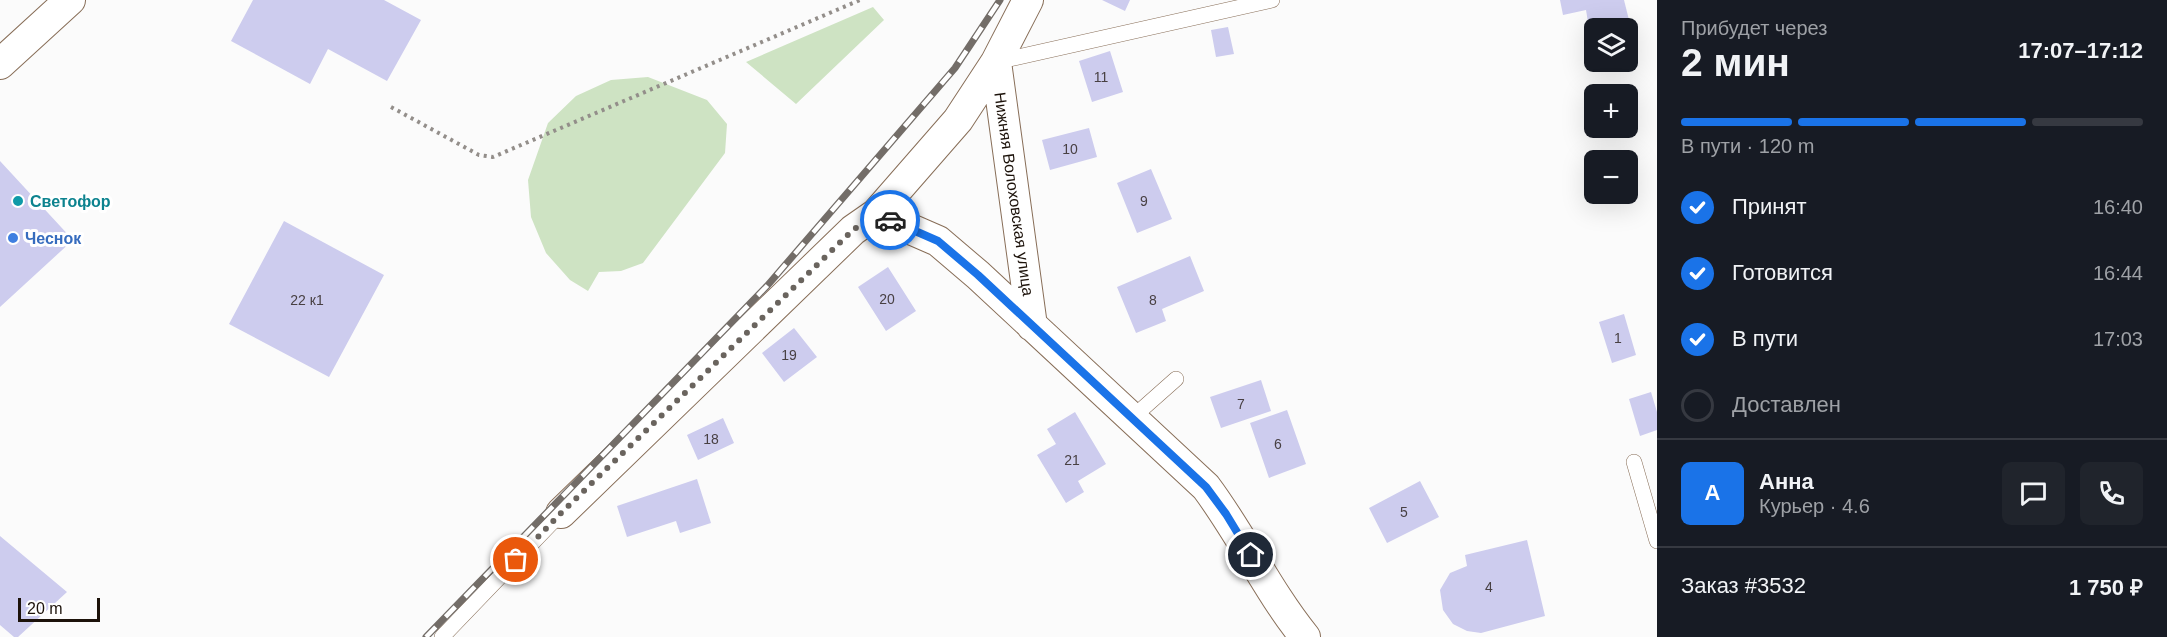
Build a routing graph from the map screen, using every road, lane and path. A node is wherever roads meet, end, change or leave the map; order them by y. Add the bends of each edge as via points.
1 (70, 0) edge
2 (860, 0) edge
3 (1028, 0) edge
4 (1272, 0) edge
5 (996, 62) junction
6 (0, 64) edge
7 (391, 107) dead end
8 (876, 214) junction
9 (1032, 326) junction
10 (1176, 379) dead end
11 (1132, 418) junction
12 (1634, 462) dead end
13 (561, 513) joint
14 (1657, 541) edge
15 (442, 637) edge
16 (1305, 637) edge

1 - 6 street
2 - 7 path via 493,157 479,155
3 - 5 street, Нижняя Волоховская улица
4 - 5 lane
5 - 8 street, Нижняя Волоховская улица via 958,120
5 - 9 street, Нижняя Волоховская улица
8 - 9 street, Нижняя Волоховская улица via 938,241
8 - 13 street, Нижняя Волоховская улица via 853,230
9 - 11 street, Нижняя Волоховская улица
10 - 11 lane
11 - 16 street, Нижняя Волоховская улица via 1206,487
12 - 14 lane
13 - 15 lane, Нижняя Волоховская улица

